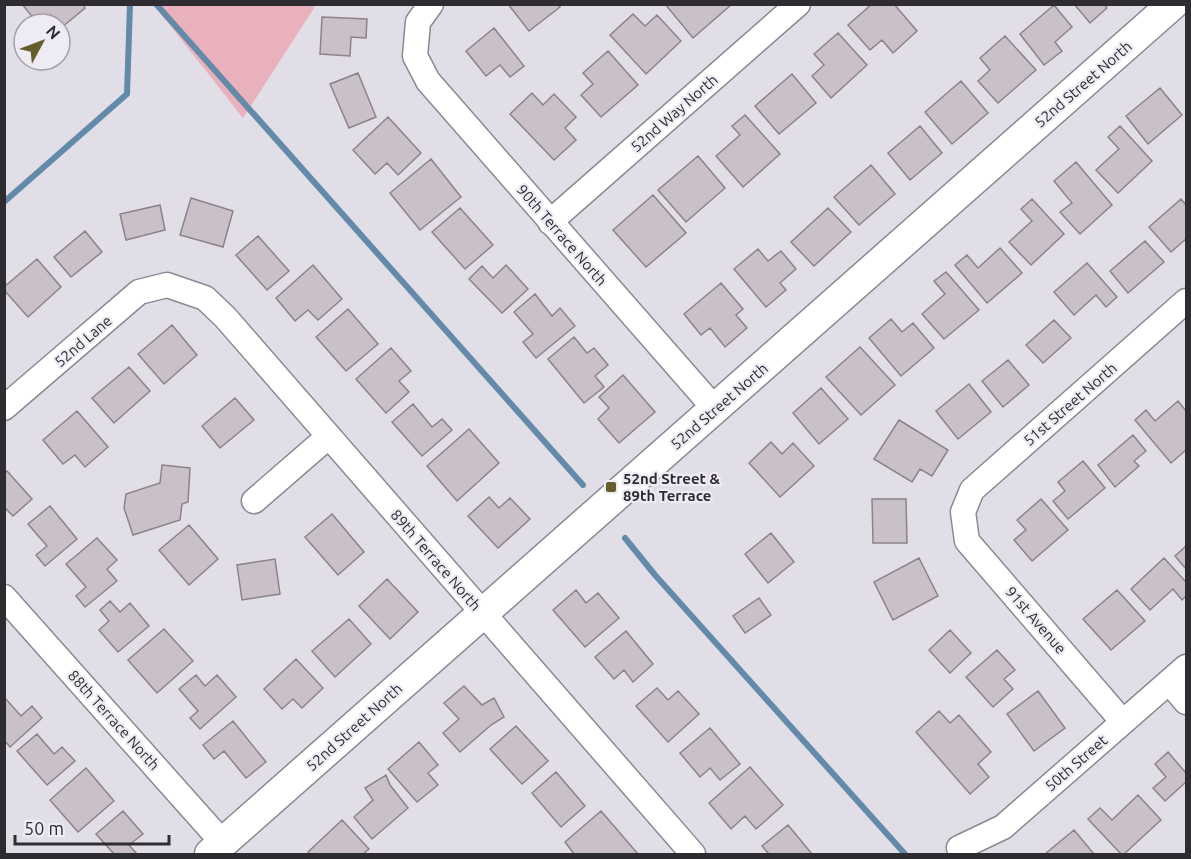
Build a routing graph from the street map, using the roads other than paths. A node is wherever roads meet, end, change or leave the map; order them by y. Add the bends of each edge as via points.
1 (431, 4) edge
2 (798, 4) edge
3 (1173, 4) edge
4 (550, 222) junction
5 (167, 285) joint
6 (1186, 302) edge
7 (4, 408) edge
8 (715, 409) junction
9 (329, 436) junction
10 (254, 501) dead end
11 (963, 513) joint
12 (4, 597) edge
13 (482, 613) junction
14 (1178, 674) edge
15 (1186, 702) edge
16 (1124, 722) junction
17 (959, 848) dead end
18 (217, 849) edge
19 (687, 852) edge

1 - 4 street, 90th Terrace North via 418,22 415,56 428,81
2 - 4 street, 52nd Way North
3 - 8 street, 52nd Street North
4 - 8 street, 90th Terrace North
5 - 7 street, 52nd Lane via 139,292
5 - 9 street, 89th Terrace North via 205,298
6 - 11 street, 51st Street North via 972,490
8 - 13 street, 52nd Street North
9 - 10 street
9 - 13 street, 89th Terrace North
11 - 16 street, 91st Avenue via 967,541
12 - 18 street, 88th Terrace North
13 - 18 street, 52nd Street North
13 - 19 street, 89th Terrace North
14 - 15 street
14 - 16 street, 50th Street
16 - 17 street, 50th Street via 1003,827

